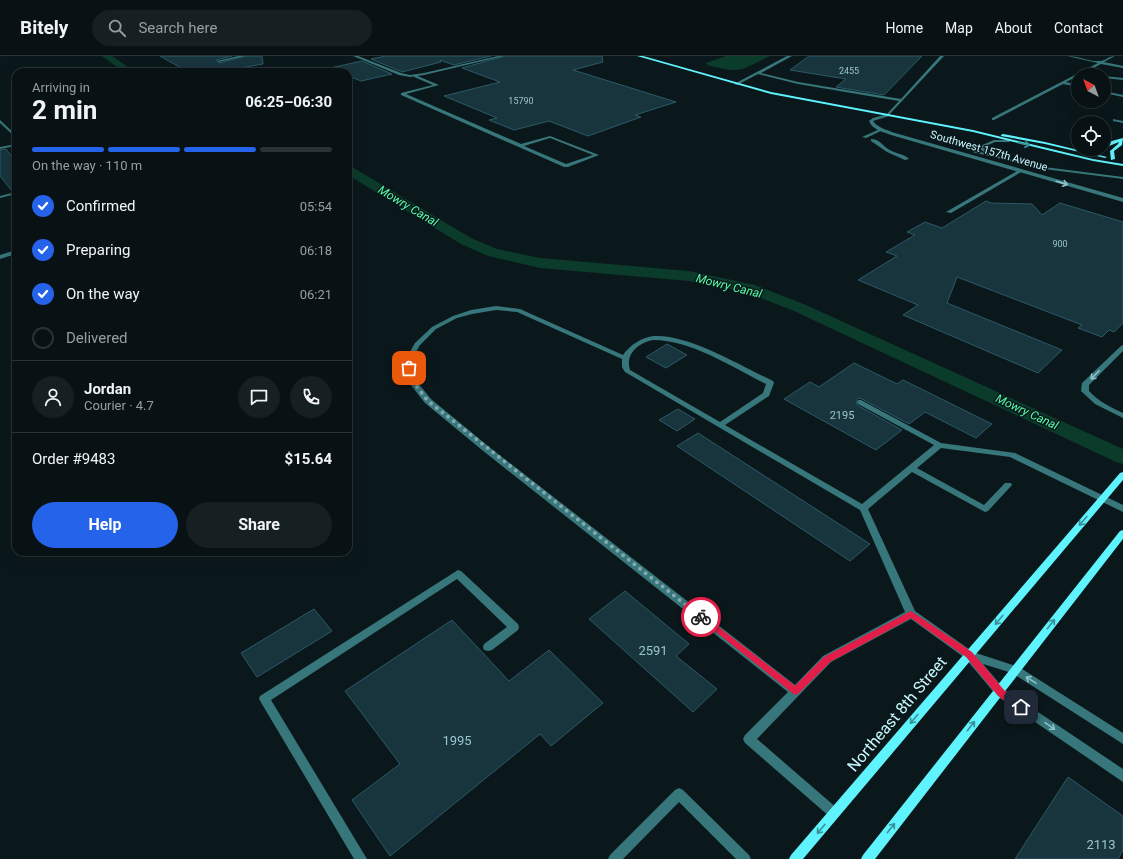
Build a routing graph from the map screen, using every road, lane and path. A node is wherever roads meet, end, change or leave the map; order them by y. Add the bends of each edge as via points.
1 (243, 56) edge
2 (356, 56) edge
3 (502, 56) edge
4 (639, 56) edge
5 (790, 56) edge
6 (942, 56) edge
7 (1069, 56) edge
8 (1113, 56) edge
9 (219, 61) dead end
10 (1100, 62) junction
11 (1123, 67) edge
12 (1090, 68) edge
13 (758, 73) junction
14 (415, 76) junction
15 (1111, 78) edge
16 (1071, 79) edge
17 (1123, 79) edge
18 (1064, 83) junction
19 (736, 84) junction
20 (1071, 84) edge
21 (1111, 93) edge
22 (1123, 96) edge
23 (901, 100) junction
24 (888, 115) junction
25 (993, 119) dead end
26 (1114, 120) dead end
27 (0, 121) edge
28 (1123, 122) edge
29 (881, 130) junction
30 (973, 131) junction
31 (12, 134) edge
32 (864, 137) dead end
33 (873, 140) dead end
34 (1122, 140) edge
35 (1009, 141) junction
36 (1111, 143) edge
37 (12, 146) edge
38 (520, 146) junction
39 (0, 148) edge
40 (1071, 149) edge
41 (1101, 156) edge
42 (996, 157) junction
43 (907, 159) dead end
44 (1113, 159) junction
45 (1123, 164) edge
46 (1021, 171) junction
47 (1123, 178) edge
48 (12, 194) edge
49 (0, 197) edge
50 (1123, 200) edge
51 (949, 212) dead end
52 (12, 253) edge
53 (0, 257) edge
54 (1123, 347) edge
55 (625, 358) junction
56 (861, 402) dead end
57 (1123, 416) edge
58 (720, 425) junction
59 (939, 445) junction
60 (911, 468) junction
61 (1120, 478) edge
62 (1008, 485) dead end
63 (1102, 499) junction
64 (863, 508) junction
65 (1123, 509) edge
66 (1123, 533) edge
67 (911, 614) junction
68 (488, 647) dead end
69 (969, 655) junction
70 (1015, 670) junction
71 (795, 691) junction
72 (999, 691) junction
73 (1123, 739) edge
74 (1122, 774) edge
75 (834, 813) junction
76 (361, 859) edge
77 (614, 859) edge
78 (745, 859) edge
79 (795, 859) edge
80 (867, 859) edge

1 - 9 street
2 - 14 street via 400,74
3 - 14 street
4 - 19 street, Southwest 157th Avenue
5 - 13 street
6 - 23 street
7 - 10 street
8 - 10 street
10 - 11 street
10 - 12 street
13 - 19 street
13 - 23 street via 798,83
14 - 38 street via 437,85 402,94
15 - 17 street
16 - 18 street
18 - 20 street
18 - 25 street
19 - 24 street, Southwest 157th Avenue via 771,94
21 - 22 street
23 - 24 street
24 - 29 street via 871,121
24 - 30 street, Southwest 157th Avenue
24 - 42 street, Southwest 157th Avenue via 886,123 908,133
26 - 28 street
27 - 31 street
29 - 32 street
29 - 46 street, Southwest 157th Avenue
30 - 35 street, Southwest 157th Avenue
30 - 40 street, Southwest 157th Avenue via 1015,136
33 - 43 street via 888,151
34 - 36 street
34 - 44 street via 1112,151
35 - 42 street, Southwest 157th Avenue via 994,141 982,146
35 -> 45 street, Southwest 157th Avenue via 1093,160
37 - 39 street
38 - 38 street via 566,166 597,155 550,137
41 - 44 street, Southwest 157th Avenue
42 - 47 street, Southwest 157th Avenue via 1044,168
44 - 45 street, Southwest 157th Avenue
46 -> 50 street, Southwest 157th Avenue
46 - 51 street
48 - 49 street
52 - 53 street
54 -> 57 street via 1085,385 1085,391 1091,398
55 - 58 street via 627,371
55 - 58 street via 626,354 641,342 653,338 670,339 694,347 770,383 766,394
55 - 71 street via 518,310 496,308 455,317 434,328 417,344 409,359 410,378 428,401
56 - 59 street
58 - 64 street
59 - 60 street
59 - 63 street via 1012,455
60 - 62 street via 985,509
60 - 64 street
61 - 63 street, Northeast 8th Street
63 - 65 street
63 -> 69 street, Northeast 8th Street
64 - 67 street
70 -> 66 street
67 - 69 street
67 - 71 street via 827,659
68 - 76 street via 514,628 458,574 264,699
69 - 70 street
69 - 72 street
69 -> 75 street, Northeast 8th Street
70 - 72 street
73 -> 70 street
71 - 75 street via 749,739
72 -> 74 street
80 -> 72 street
75 -> 79 street, Northeast 8th Street
77 - 78 street via 679,794

